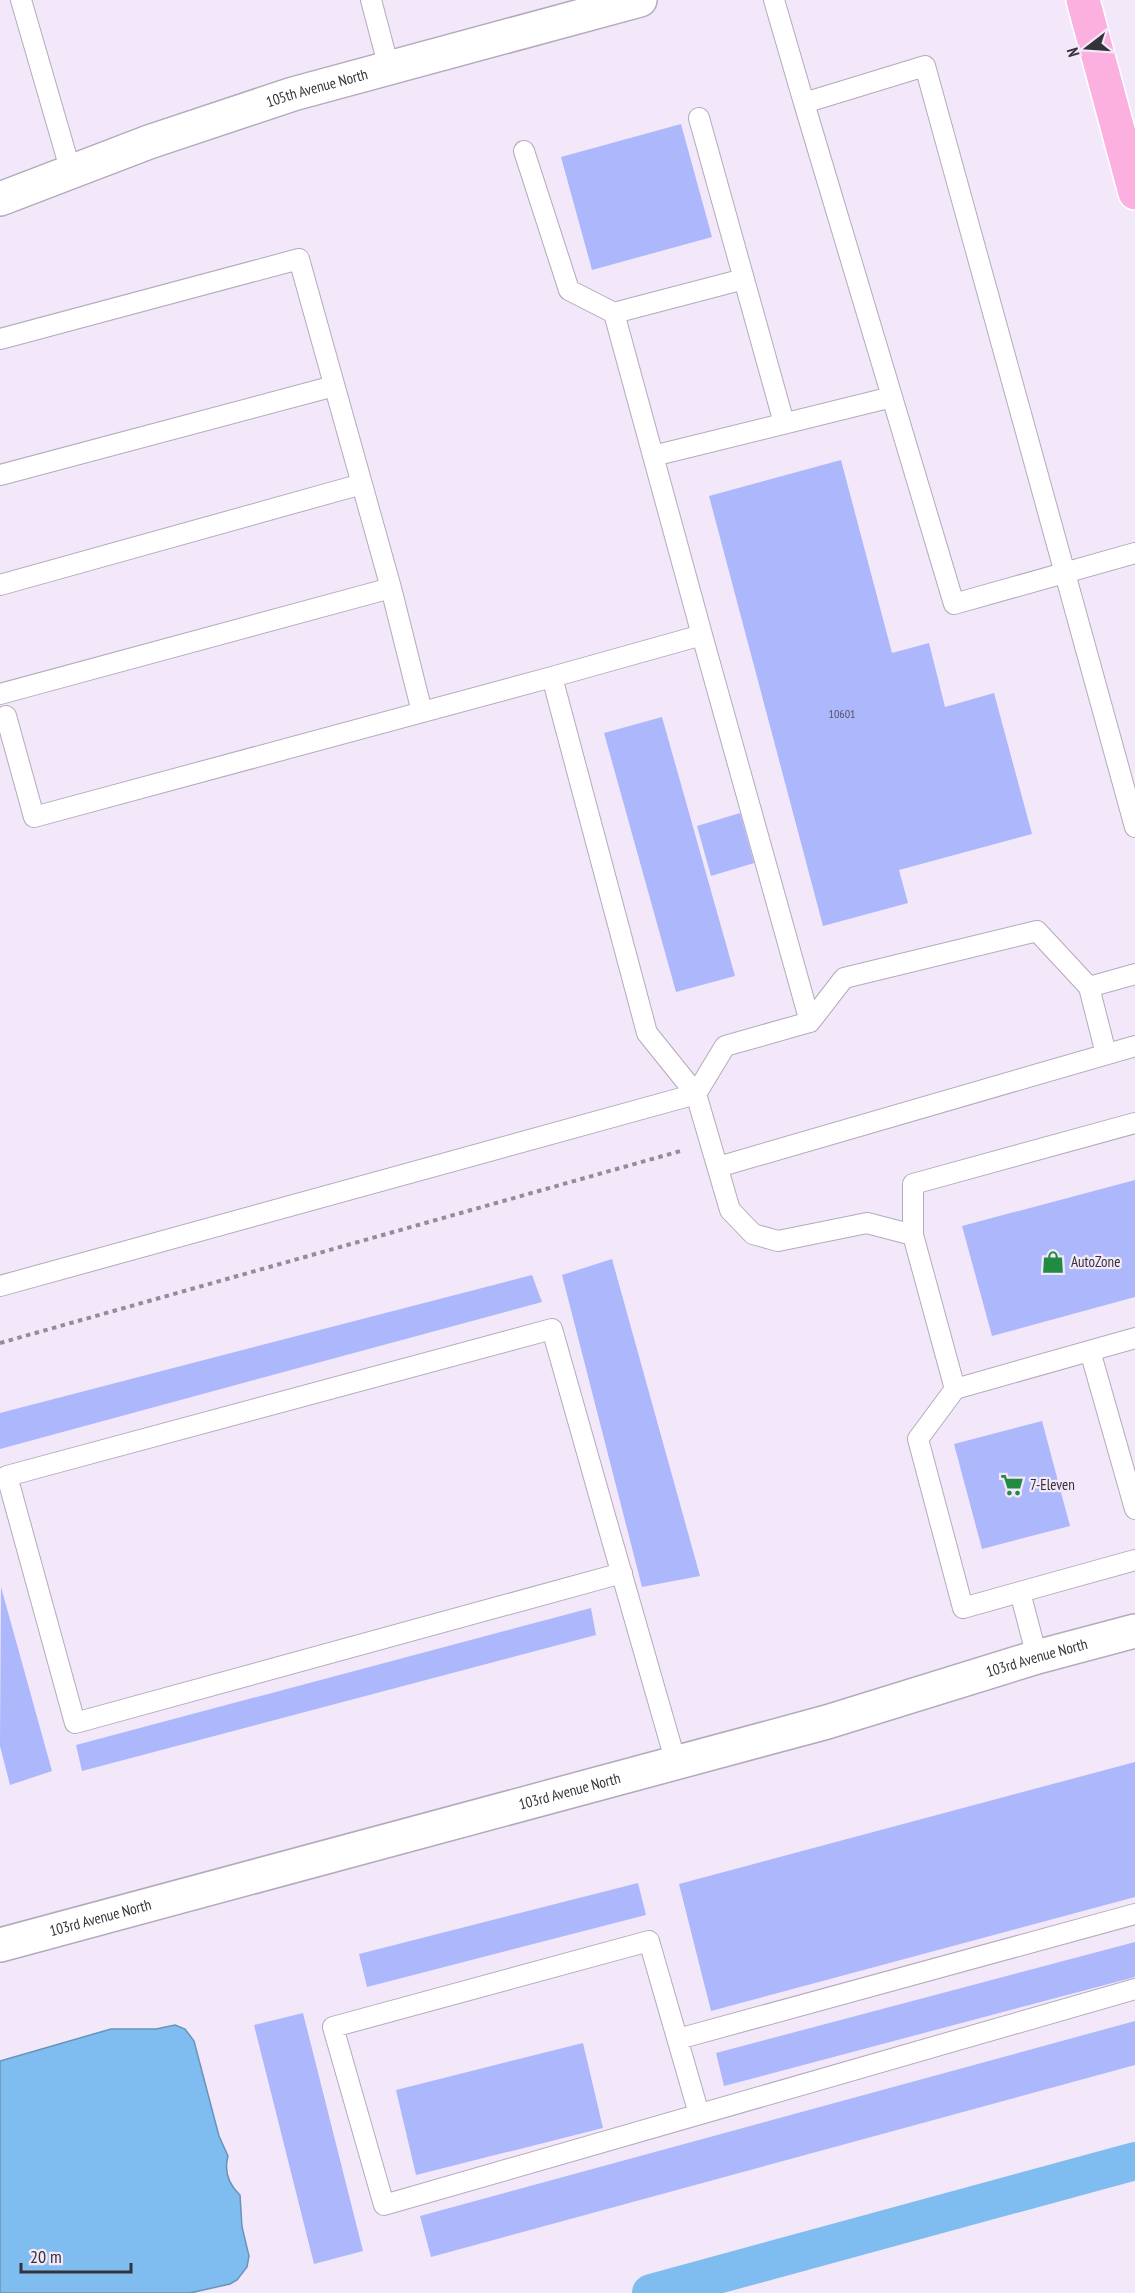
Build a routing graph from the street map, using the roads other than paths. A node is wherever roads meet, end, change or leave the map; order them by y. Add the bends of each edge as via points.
1 (21, 0) edge
2 (371, 0) edge
3 (640, 0) edge
4 (774, 0) edge
5 (1083, 0) edge
6 (389, 68) junction
7 (804, 103) junction
8 (699, 118) dead end
9 (524, 151) dead end
10 (71, 172) junction
11 (1135, 193) edge
12 (0, 199) edge
13 (744, 279) junction
14 (614, 313) junction
15 (0, 339) edge
16 (334, 386) junction
17 (892, 397) junction
18 (784, 423) junction
19 (653, 456) junction
20 (0, 476) edge
21 (362, 484) junction
22 (1135, 554) edge
23 (1065, 573) junction
24 (0, 585) edge
25 (391, 588) junction
26 (702, 635) junction
27 (552, 677) junction
28 (0, 695) edge
29 (422, 712) junction
30 (3, 717) edge
31 (1135, 827) edge
32 (1135, 974) edge
33 (1089, 987) junction
34 (810, 1022) junction
35 (1135, 1046) edge
36 (1107, 1054) junction
37 (696, 1094) junction
38 (1135, 1123) edge
39 (718, 1167) junction
40 (913, 1235) junction
41 (0, 1286) edge
42 (1135, 1338) edge
43 (1090, 1351) junction
44 (955, 1389) junction
45 (1135, 1509) edge
46 (1135, 1560) edge
47 (622, 1574) junction
48 (1020, 1592) junction
49 (1135, 1631) edge
50 (1037, 1657) junction
51 (676, 1763) junction
52 (1135, 1914) edge
53 (0, 1945) edge
54 (1135, 1989) edge
55 (678, 2039) junction
56 (699, 2114) junction

1 - 10 lane
2 - 6 lane
3 - 6 street, 105th Avenue North
4 - 7 lane
5 - 11 highway
6 - 10 street, 105th Avenue North via 293,94
7 - 17 lane
7 - 23 lane via 926,66
8 - 13 lane
9 - 14 lane via 569,290
10 - 12 street, 105th Avenue North
13 - 14 lane
13 - 18 lane
14 - 19 lane
15 - 16 lane via 298,259
16 - 20 lane
16 - 21 lane
17 - 18 lane
17 - 23 lane via 954,604
18 - 19 lane
19 - 26 lane
21 - 24 lane
21 - 25 lane
22 - 23 lane
23 - 31 lane
25 - 28 lane
25 - 29 lane
26 - 27 lane
26 - 34 lane
27 - 29 lane
27 - 37 lane via 647,1034
28 - 30 lane
29 - 30 lane via 34,817
32 - 33 lane
33 - 34 lane via 1037,931 844,978
33 - 36 lane
34 - 37 lane via 725,1046
35 - 36 lane
36 - 39 lane
37 - 39 lane
37 - 41 lane
38 - 40 lane via 913,1184
39 - 40 lane via 730,1210 753,1234 778,1241 867,1223
40 - 44 lane
42 - 43 lane
43 - 44 lane
43 - 45 lane
44 - 48 lane via 918,1439 963,1608
46 - 48 lane
47 - 47 lane via 552,1329 7,1476 75,1723
47 - 51 lane
48 - 50 lane
49 - 50 street, 103rd Avenue North
50 - 51 street, 103rd Avenue North via 827,1722
51 - 53 street, 103rd Avenue North
52 - 55 lane
54 - 56 lane
55 - 56 lane
55 - 56 lane via 650,1941 333,2027 384,2205

